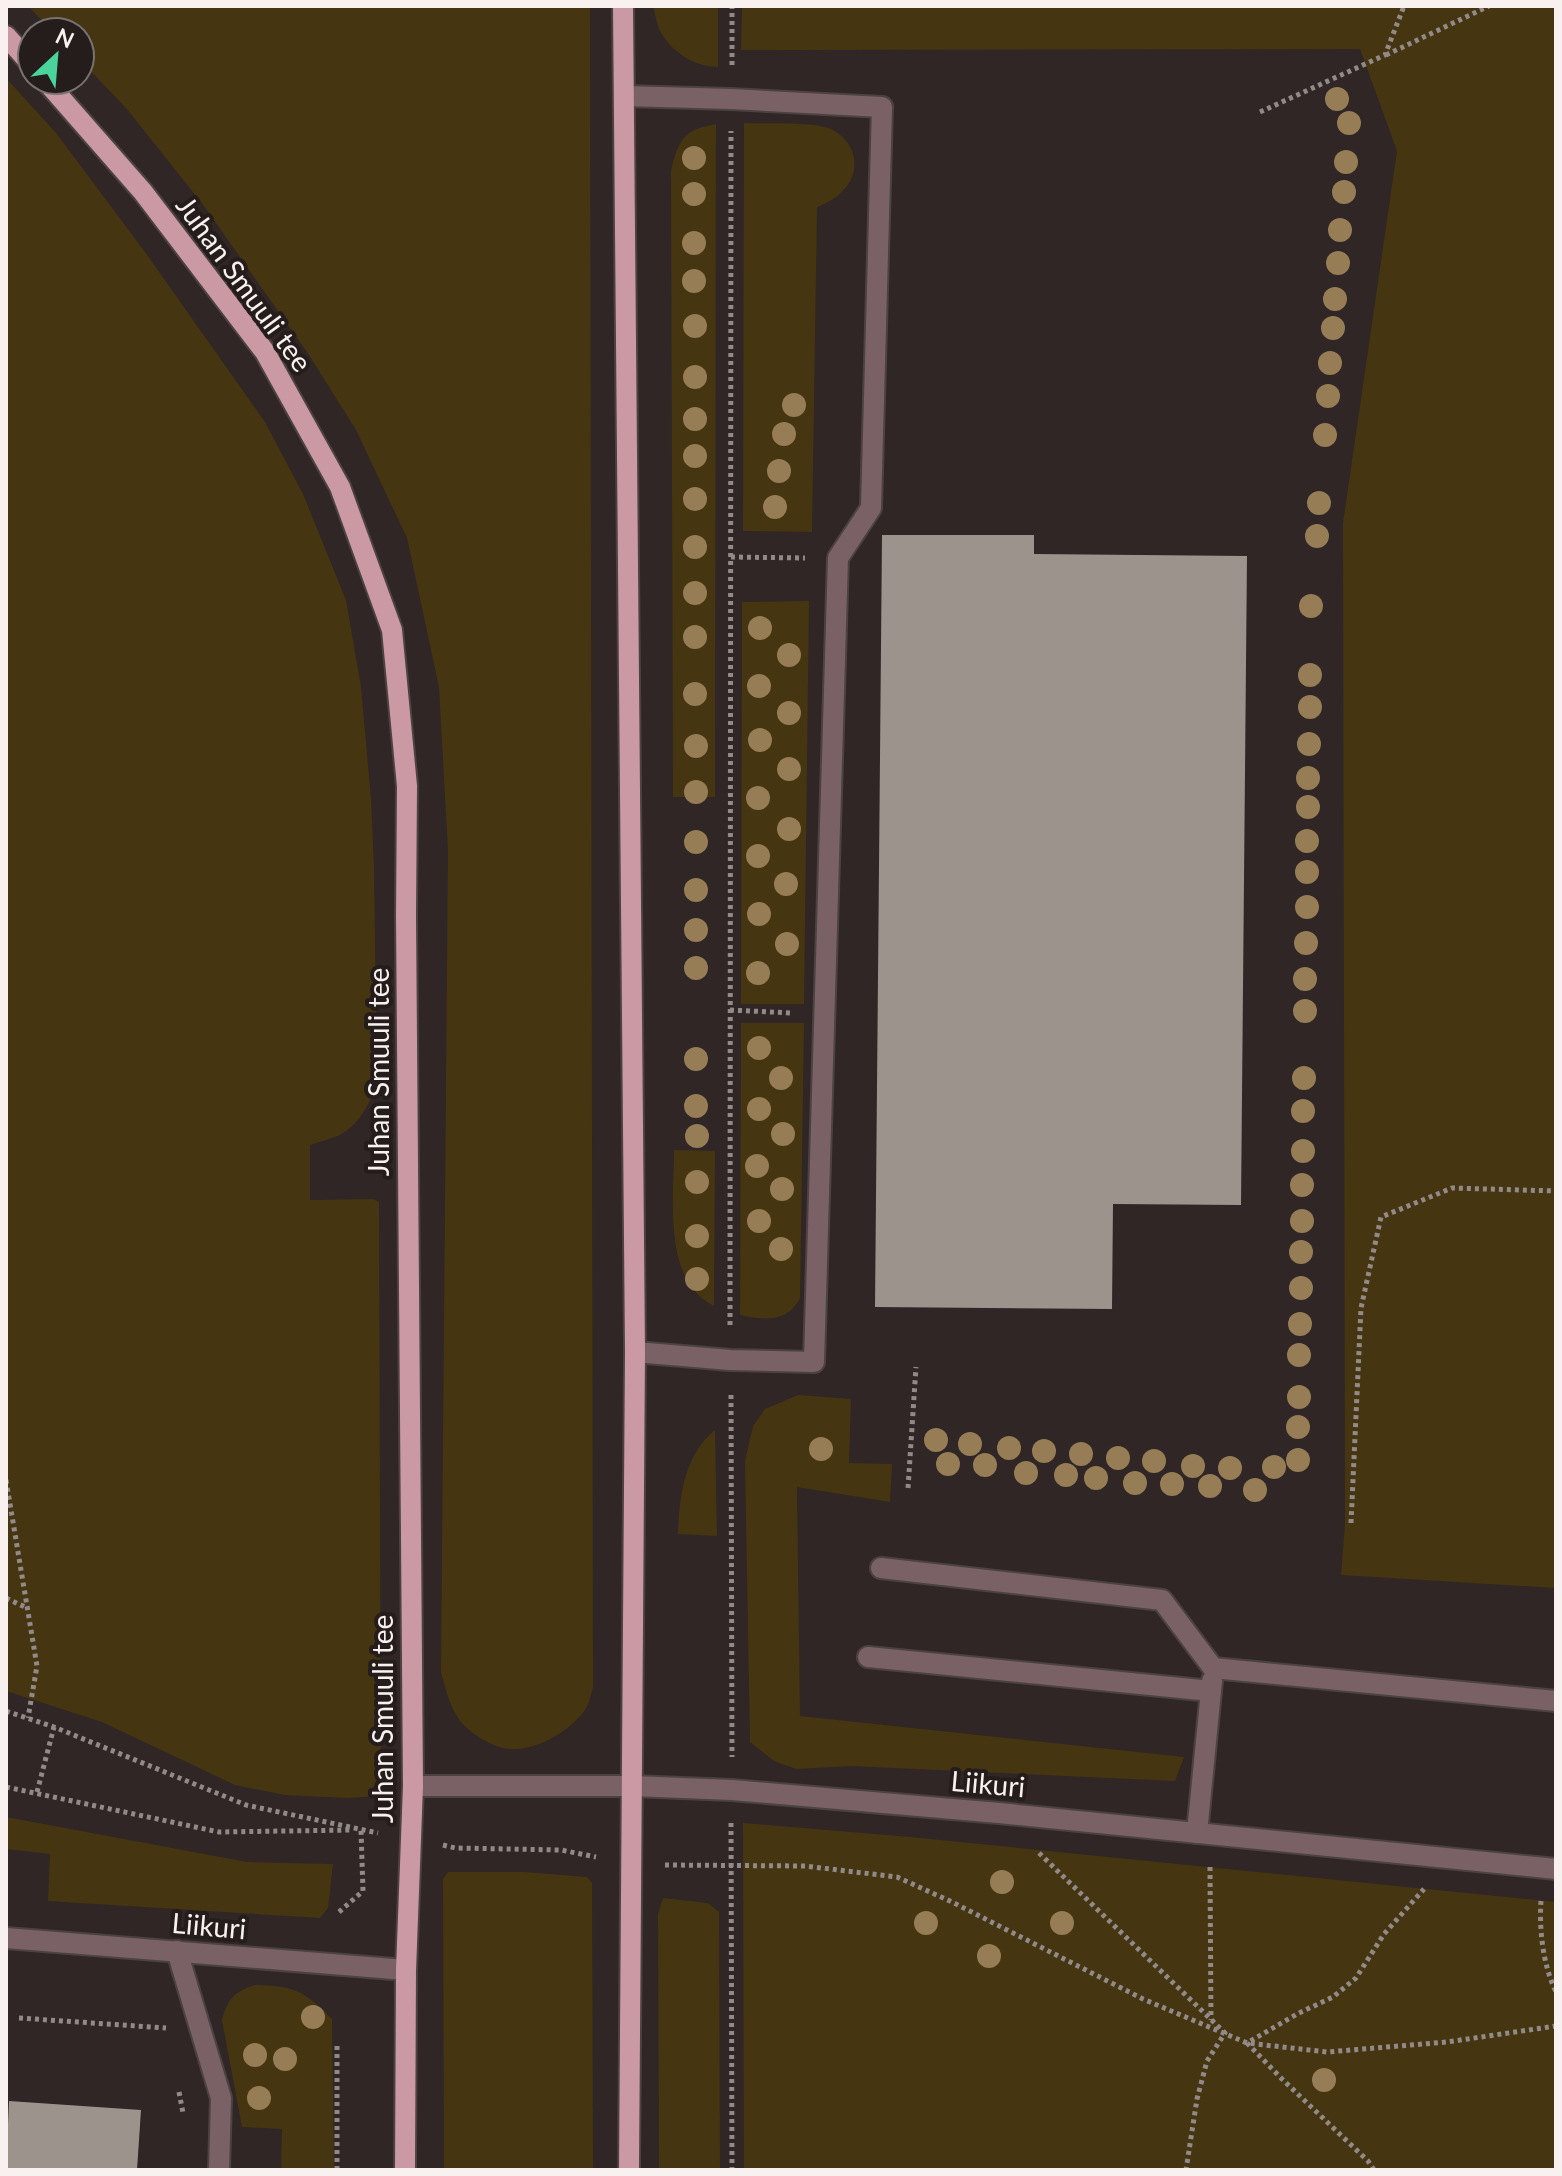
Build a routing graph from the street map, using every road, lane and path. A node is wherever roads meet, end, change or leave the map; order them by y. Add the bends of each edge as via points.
1 (623, 6) edge
2 (732, 6) edge
3 (1404, 6) edge
4 (1489, 6) edge
5 (1385, 55) junction
6 (59, 96) edge
7 (624, 96) junction
8 (731, 99) junction
9 (1260, 112) dead end
10 (731, 557) junction
11 (838, 558) junction
12 (730, 1010) junction
13 (825, 1014) junction
14 (1556, 1191) edge
15 (635, 1352) junction
16 (730, 1360) junction
17 (916, 1367) dead end
18 (6, 1480) edge
19 (908, 1488) dead end
20 (1351, 1523) dead end
21 (881, 1568) dead end
22 (6, 1598) edge
23 (28, 1608) junction
24 (868, 1657) dead end
25 (1213, 1668) junction
26 (1211, 1691) junction
27 (1556, 1701) edge
28 (6, 1711) edge
29 (28, 1718) junction
30 (54, 1727) junction
31 (413, 1786) junction
32 (633, 1786) junction
33 (6, 1787) edge
34 (732, 1790) junction
35 (37, 1793) junction
36 (999, 1813) junction
37 (361, 1830) junction
38 (1203, 1834) junction
39 (411, 1838) junction
40 (1444, 1858) junction
41 (632, 1865) junction
42 (731, 1866) junction
43 (1550, 1869) edge
44 (339, 1912) dead end
45 (6, 1938) edge
46 (177, 1951) junction
47 (406, 1970) junction
48 (1556, 1992) edge
49 (19, 2018) dead end
50 (1211, 2020) junction
51 (1556, 2026) edge
52 (168, 2028) dead end
53 (1225, 2033) junction
54 (337, 2043) dead end
55 (1247, 2043) junction
56 (178, 2086) dead end
57 (183, 2114) dead end
58 (733, 2168) edge
59 (219, 2170) edge
60 (337, 2170) edge
61 (405, 2170) edge
62 (629, 2170) edge
63 (1186, 2170) edge
64 (1374, 2170) edge

1 - 7 main road
2 - 8 path
3 - 5 path
4 - 5 path
5 - 9 path
6 - 31 main road, Juhan Smuuli tee via 143,192 265,352 340,487 392,630 407,786
7 - 8 street
7 - 15 main road
8 - 10 path
8 - 11 street via 882,107 871,508
10 - 11 path
10 - 12 path
11 - 13 street
12 - 13 path
12 - 16 path
13 - 16 street via 814,1362
14 - 20 path via 1452,1188 1381,1217 1361,1308
15 - 16 street
15 - 32 main road
16 - 34 path
17 - 19 path
18 - 23 path
21 - 25 street via 1162,1600
22 - 23 path
23 - 29 path via 37,1666
24 - 26 street
25 - 26 street
25 - 27 street
26 - 38 street
28 - 29 path
29 - 30 path
30 - 35 path
30 - 37 path via 246,1805
31 - 32 street, Liikuri
31 - 39 main road, Juhan Smuuli tee
32 - 34 street, Liikuri
32 - 41 main road
33 - 35 path
34 - 36 street, Liikuri
34 - 42 path
35 - 37 path via 219,1832
36 - 38 street, Liikuri
36 - 50 path
37 - 39 path
37 - 44 path via 363,1891
38 - 40 street, Liikuri
38 - 50 path
39 - 41 path via 455,1848 561,1850
39 - 47 main road, Juhan Smuuli tee
40 - 43 street, Liikuri
40 - 55 path via 1356,1978 1333,1997
41 - 42 path
41 - 62 main road
42 - 53 path via 805,1866 897,1877 1143,1999
42 - 58 path
43 - 48 path via 1541,1907 1543,1948
45 - 46 street, Liikuri
46 - 47 street, Liikuri
46 - 59 street via 221,2098
47 - 61 main road, Juhan Smuuli tee
49 - 52 path
50 - 53 path
51 - 55 path via 1327,2052
53 - 55 path
53 - 63 path via 1207,2061
54 - 60 path
55 - 64 path
56 - 57 path

